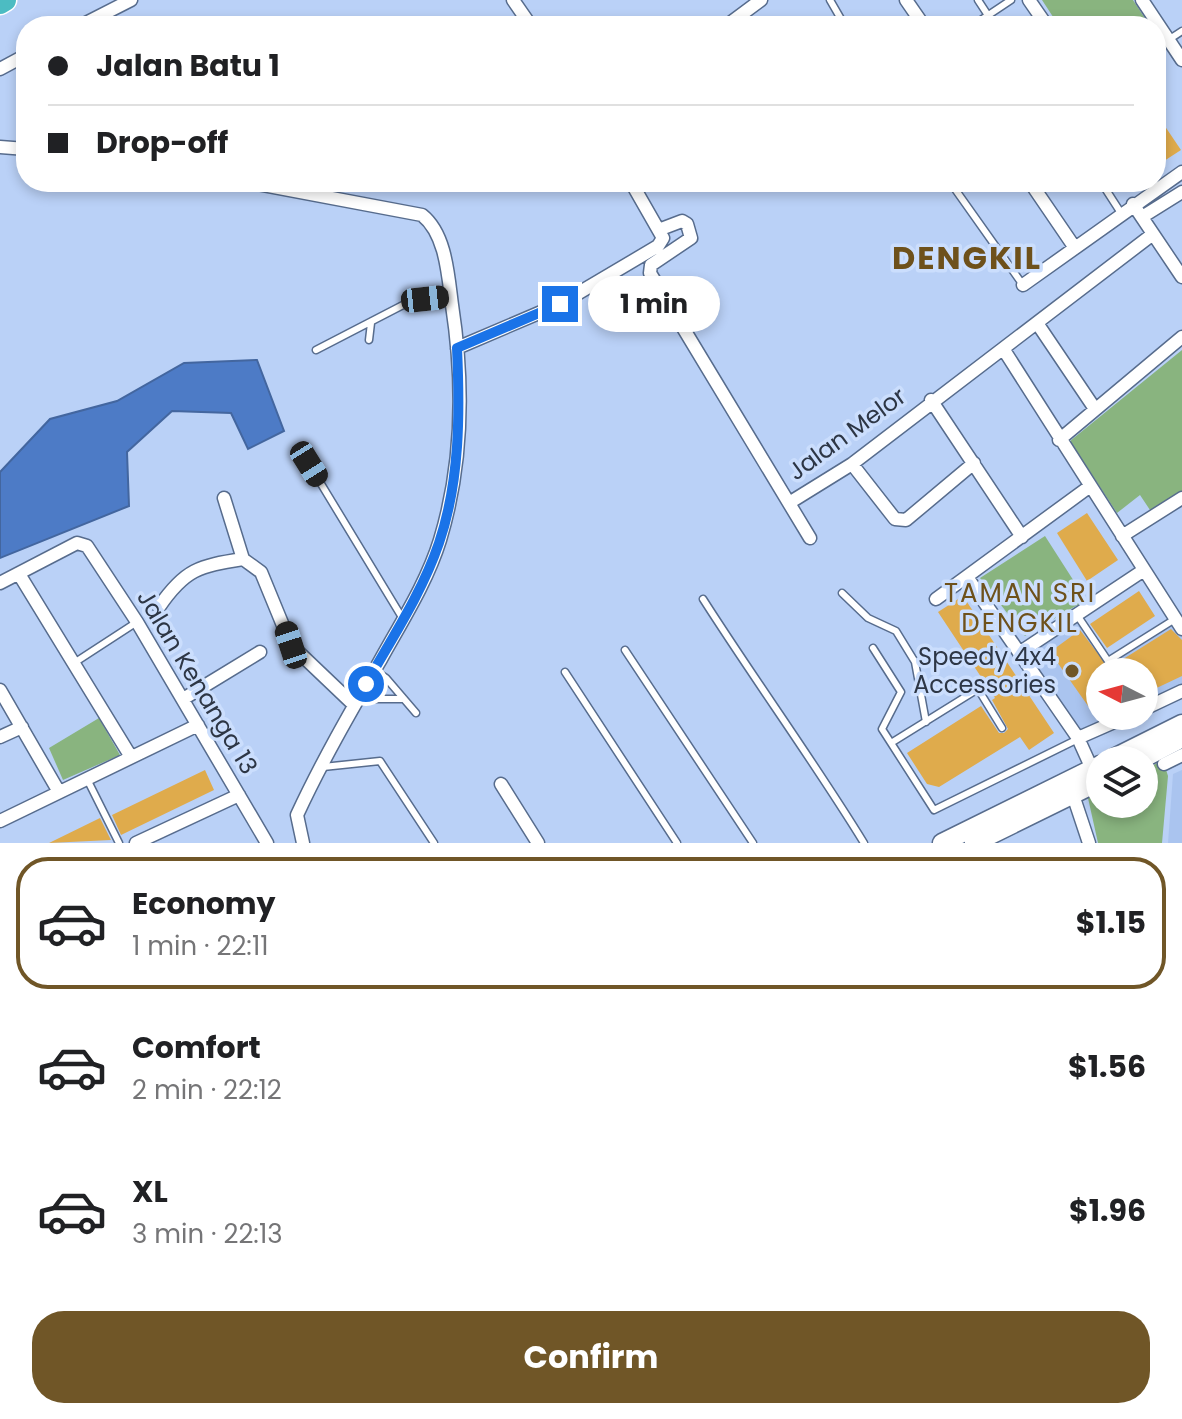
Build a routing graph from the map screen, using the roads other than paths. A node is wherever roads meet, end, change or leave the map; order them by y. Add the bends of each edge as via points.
1 (131, 0) edge
2 (761, 0) edge
3 (978, 0) edge
4 (1011, 0) edge
5 (988, 15) joint
6 (100, 16) edge
7 (739, 16) edge
8 (1182, 31) edge
9 (1166, 36) edge
10 (1169, 40) junction
11 (1166, 42) edge
12 (1182, 60) edge
13 (312, 192) edge
14 (637, 192) edge
15 (957, 192) edge
16 (1037, 192) edge
17 (1107, 192) edge
18 (1146, 192) edge
19 (1182, 192) edge
20 (1133, 204) junction
21 (1121, 213) junction
22 (1142, 217) junction
23 (661, 229) junction
24 (1153, 234) junction
25 (1075, 248) junction
26 (1182, 277) edge
27 (1023, 285) joint
28 (451, 296) junction
29 (371, 323) junction
30 (1037, 323) junction
31 (1182, 337) edge
32 (369, 340) dead end
33 (457, 348) junction
34 (316, 350) dead end
35 (1004, 350) junction
36 (931, 400) junction
37 (1095, 409) junction
38 (1059, 440) junction
39 (974, 463) junction
40 (309, 464) dead end
41 (852, 464) junction
42 (1089, 487) junction
43 (224, 498) dead end
44 (1182, 498) edge
45 (789, 503) junction
46 (1122, 536) junction
47 (1022, 537) junction
48 (810, 538) dead end
49 (243, 559) junction
50 (1144, 570) junction
51 (19, 574) junction
52 (967, 577) junction
53 (0, 583) edge
54 (842, 593) dead end
55 (703, 599) dead end
56 (936, 599) dead end
57 (159, 607) dead end
58 (1077, 615) junction
59 (403, 619) junction
60 (137, 622) junction
61 (1178, 624) edge
62 (873, 648) dead end
63 (625, 650) dead end
64 (260, 652) dead end
65 (1019, 653) junction
66 (74, 663) junction
67 (374, 670) junction
68 (565, 672) dead end
69 (0, 690) edge
70 (1182, 691) edge
71 (183, 699) junction
72 (404, 699) junction
73 (356, 702) junction
74 (1158, 702) edge
75 (416, 713) dead end
76 (926, 722) junction
77 (1182, 724) edge
78 (198, 725) junction
79 (22, 727) junction
80 (1002, 728) dead end
81 (1096, 730) edge
82 (0, 737) edge
83 (1078, 738) junction
84 (1182, 738) edge
85 (891, 743) junction
86 (1138, 746) edge
87 (1158, 751) edge
88 (1086, 752) edge
89 (1182, 755) edge
90 (131, 757) junction
91 (1164, 764) dead end
92 (320, 767) junction
93 (1086, 776) edge
94 (87, 779) junction
95 (1086, 782) edge
96 (501, 784) dead end
97 (59, 792) junction
98 (239, 795) junction
99 (1073, 795) junction
100 (0, 821) edge
101 (161, 831) junction
102 (119, 843) edge
103 (136, 843) edge
104 (169, 843) edge
105 (267, 843) edge
106 (303, 843) edge
107 (434, 843) edge
108 (538, 843) edge
109 (677, 843) edge
110 (753, 843) edge
111 (864, 843) edge
112 (942, 843) edge
113 (974, 843) edge
114 (1089, 843) edge

1 - 6 street
2 - 7 street
3 - 5 lane
4 - 5 lane
8 - 10 lane
9 - 10 street
10 - 11 lane
10 - 12 street
13 - 28 street via 422,215 434,225
14 - 23 street
15 - 27 lane
16 - 25 street
17 - 21 lane
18 - 20 street
19 - 22 street
20 - 21 street
20 - 22 street
21 - 25 street
22 - 24 street
23 - 33 street via 658,246 560,304
23 - 45 street via 682,221 691,238 651,265 650,273
24 - 26 street
24 - 30 street, Jalan Melor
25 - 27 street
28 - 29 lane via 412,301
28 - 33 street
29 - 32 lane
29 - 34 lane
30 - 35 street, Jalan Melor
30 - 37 street
31 - 37 street
33 - 59 street via 460,403 454,481 439,542
35 - 36 street, Jalan Melor
35 - 38 street
36 - 39 street
36 - 41 street, Jalan Melor
37 - 38 street
38 - 42 street
39 - 41 street via 906,520 895,519
39 - 47 street
40 - 59 lane
41 - 45 street, Jalan Melor
42 - 46 street
42 - 47 street
43 - 49 street
44 - 46 street
45 - 48 street
46 - 50 street
47 - 52 street
49 - 57 street via 193,569 175,583
49 - 73 street via 261,572 291,645
50 - 58 street
50 - 61 street
51 - 53 street
51 - 60 street, Jalan Kenanga 13 via 77,543 87,546
51 - 66 street
52 - 56 street
52 - 65 street
54 - 76 lane via 868,618 896,631 915,662
55 - 111 lane
58 - 61 lane via 1108,661
58 - 65 street
59 - 67 street
60 - 66 lane
60 - 71 street, Jalan Kenanga 13
62 - 85 lane via 901,692 882,729
63 - 110 lane
64 - 71 street
65 - 83 street
66 - 90 street
67 - 72 lane
67 - 73 street
68 - 109 lane
69 - 79 street
70 - 74 street
71 - 78 street, Jalan Kenanga 13
72 - 73 lane
72 - 75 lane
73 - 92 street
76 - 80 lane via 978,689
76 - 85 lane
77 - 86 main road
78 - 90 street
78 - 98 street, Jalan Kenanga 13
79 - 82 street
79 - 97 street
81 - 83 street
83 - 85 lane via 934,810
83 - 88 street
84 - 87 main road
89 - 91 street
90 - 94 street
92 - 106 street via 297,815
92 - 107 lane via 380,761
93 - 112 main road
94 - 97 street
94 - 102 lane
95 - 99 main road
96 - 108 street
97 - 100 street
98 - 101 street
98 - 105 street, Jalan Kenanga 13
99 - 113 main road
99 - 114 street
101 - 103 street
101 - 104 street

